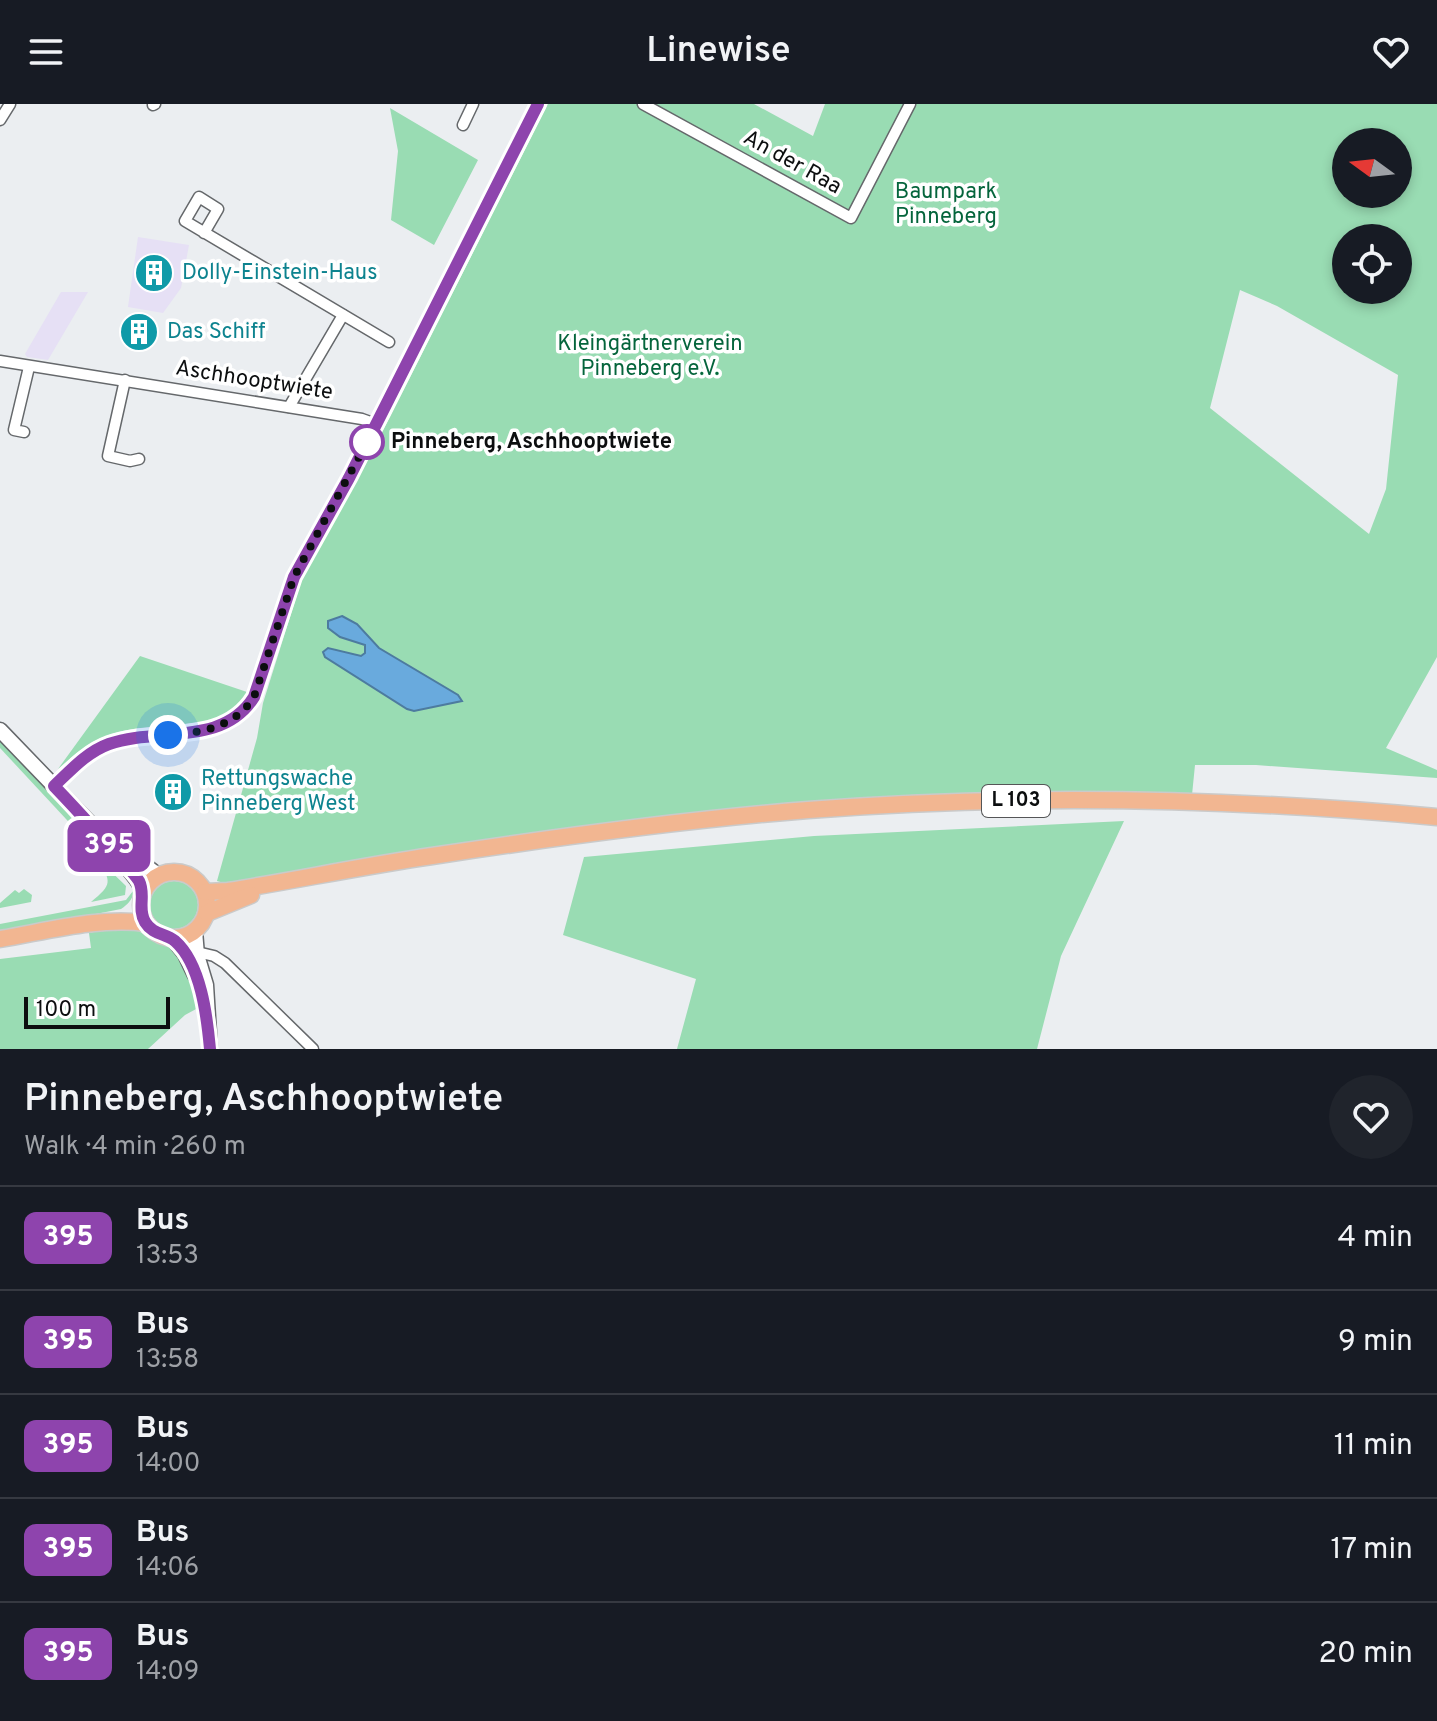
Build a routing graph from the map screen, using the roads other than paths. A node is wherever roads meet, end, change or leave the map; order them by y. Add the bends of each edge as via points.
1 (10, 104) edge
2 (473, 104) edge
3 (538, 104) edge
4 (643, 104) edge
5 (910, 104) edge
6 (0, 120) edge
7 (463, 125) dead end
8 (204, 233) dead end
9 (343, 315) junction
10 (389, 342) dead end
11 (0, 361) edge
12 (29, 367) junction
13 (125, 380) junction
14 (289, 407) junction
15 (376, 424) junction
16 (24, 432) dead end
17 (139, 459) dead end
18 (0, 730) edge
19 (54, 786) junction
20 (1437, 817) edge
21 (106, 840) junction
22 (159, 876) junction
23 (291, 881) junction
24 (205, 892) junction
25 (142, 897) junction
26 (207, 913) junction
27 (96, 923) junction
28 (146, 923) junction
29 (195, 931) junction
30 (0, 939) edge
31 (173, 939) junction
32 (197, 952) junction
33 (206, 1005) junction
34 (210, 1049) edge
35 (313, 1049) edge

1 - 6 street
2 - 7 street
3 - 15 street
4 - 5 street, An der Raa via 851,218
8 - 9 street
9 - 10 street
9 - 14 street
11 - 12 street, Aschhooptwiete
12 - 13 street, Aschhooptwiete
12 - 16 street via 14,430
13 - 14 street, Aschhooptwiete
13 - 17 street via 108,456
14 - 15 street, Aschhooptwiete
15 - 19 street via 294,577 248,708 204,731 108,745 88,755
18 - 19 main road
19 - 21 main road
20 - 23 main road, L 103 via 1114,800 894,805 631,829
21 - 22 main road
21 - 25 main road via 137,877
22 - 24 main road via 180,872
22 - 25 main road
23 - 24 main road, L 103
23 - 26 main road, L 103
24 - 26 main road
25 - 27 main road
25 - 28 main road
26 - 29 main road
27 - 28 main road
27 - 30 main road
28 - 31 main road
29 - 31 main road
29 - 32 main road
31 - 33 main road via 193,966
32 - 33 main road
32 - 35 street via 225,963
33 - 34 main road

